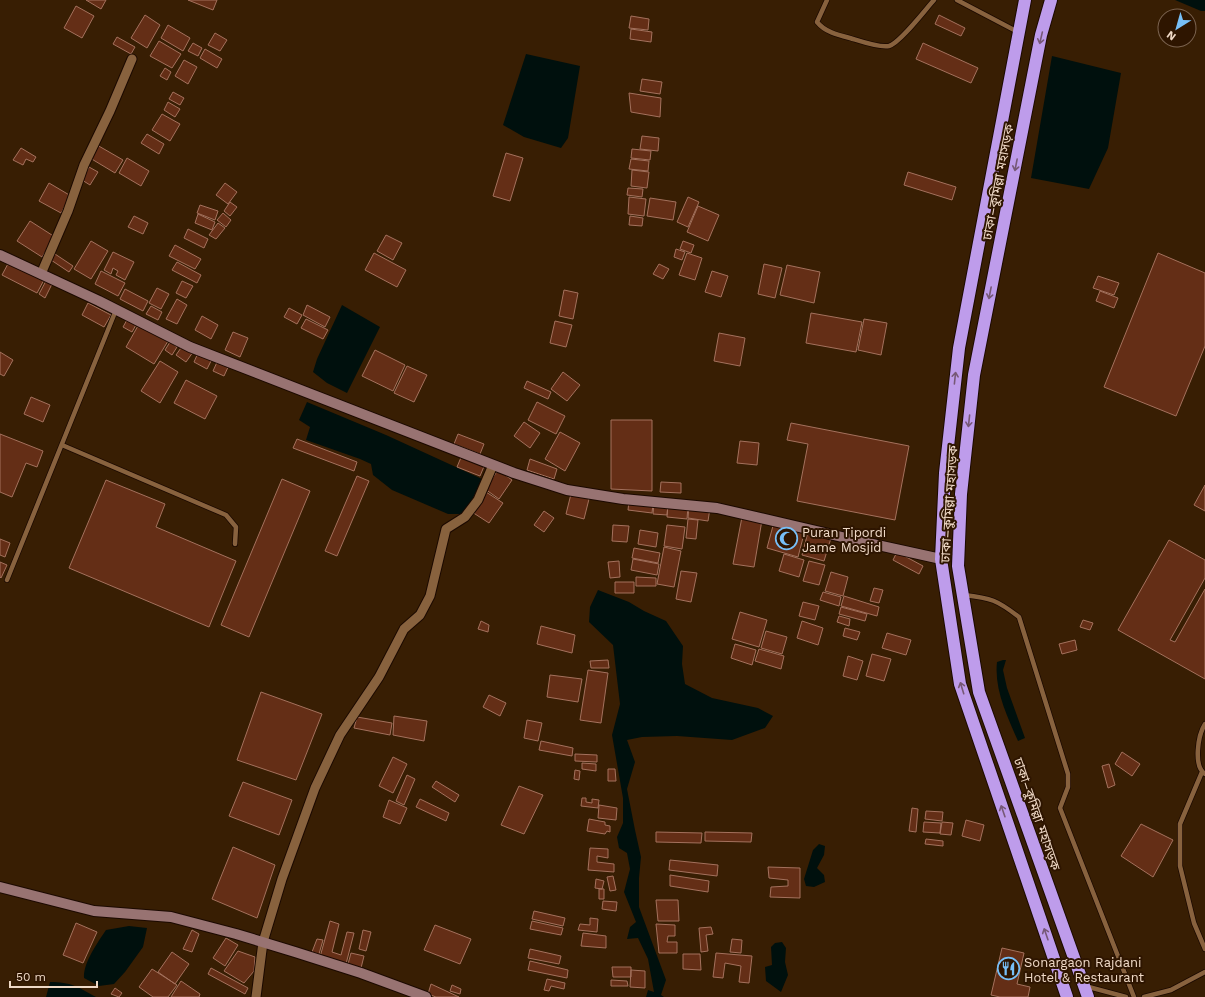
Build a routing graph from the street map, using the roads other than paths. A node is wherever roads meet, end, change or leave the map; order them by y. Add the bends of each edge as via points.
1 (827, 0) edge
2 (934, 0) edge
3 (957, 0) edge
4 (1025, 0) edge
5 (1051, 0) edge
6 (1019, 32) junction
7 (132, 60) dead end
8 (0, 255) edge
9 (41, 274) junction
10 (116, 310) junction
11 (62, 445) junction
12 (493, 465) junction
13 (235, 544) dead end
14 (942, 564) junction
15 (958, 566) junction
16 (7, 580) dead end
17 (963, 595) junction
18 (1205, 724) edge
19 (1203, 773) edge
20 (0, 887) edge
21 (263, 942) junction
22 (1205, 949) edge
23 (1205, 972) edge
24 (1086, 991) edge
25 (256, 997) edge
26 (426, 997) edge
27 (1067, 997) edge
28 (1126, 997) edge
29 (1134, 997) edge
30 (1144, 997) edge

1 - 2 lane via 817,22 822,27 876,45 889,46 901,37
3 - 6 lane
4 - 6 highway, ঢাকা–কুমিল্লা মহাসড়ক
5 -> 15 highway, ঢাকা–কুমিল্লা মহাসড়ক via 1041,35 974,375 961,494
14 -> 6 highway, ঢাকা–কুমিল্লা মহাসড়ক via 945,473 959,348
7 - 9 street via 84,165
8 - 9 street
9 - 10 street
10 - 11 lane
10 - 12 street via 190,347
11 - 13 lane via 226,516 236,527
11 - 16 lane
12 - 14 street via 567,490 623,499 717,508 855,540
12 - 21 street via 478,500 466,517 446,529 430,596 420,615 404,629 379,677 340,735 315,788
14 - 15 highway
27 -> 14 highway, ঢাকা–কুমিল্লা মহাসড়ক via 960,684
15 - 17 highway, ঢাকা–কুমিল্লা মহাসড়ক
17 - 24 highway, ঢাকা–কুমিল্লা মহাসড়ক via 979,692
17 - 29 lane via 987,598 1002,604 1019,617 1068,774 1068,787 1060,808
18 - 19 lane via 1201,731 1197,761
19 - 22 lane via 1180,824 1180,866 1194,923
20 - 21 street via 94,911 171,917
21 - 25 street
21 - 26 street
23 - 30 lane via 1172,990
24 - 28 lane

